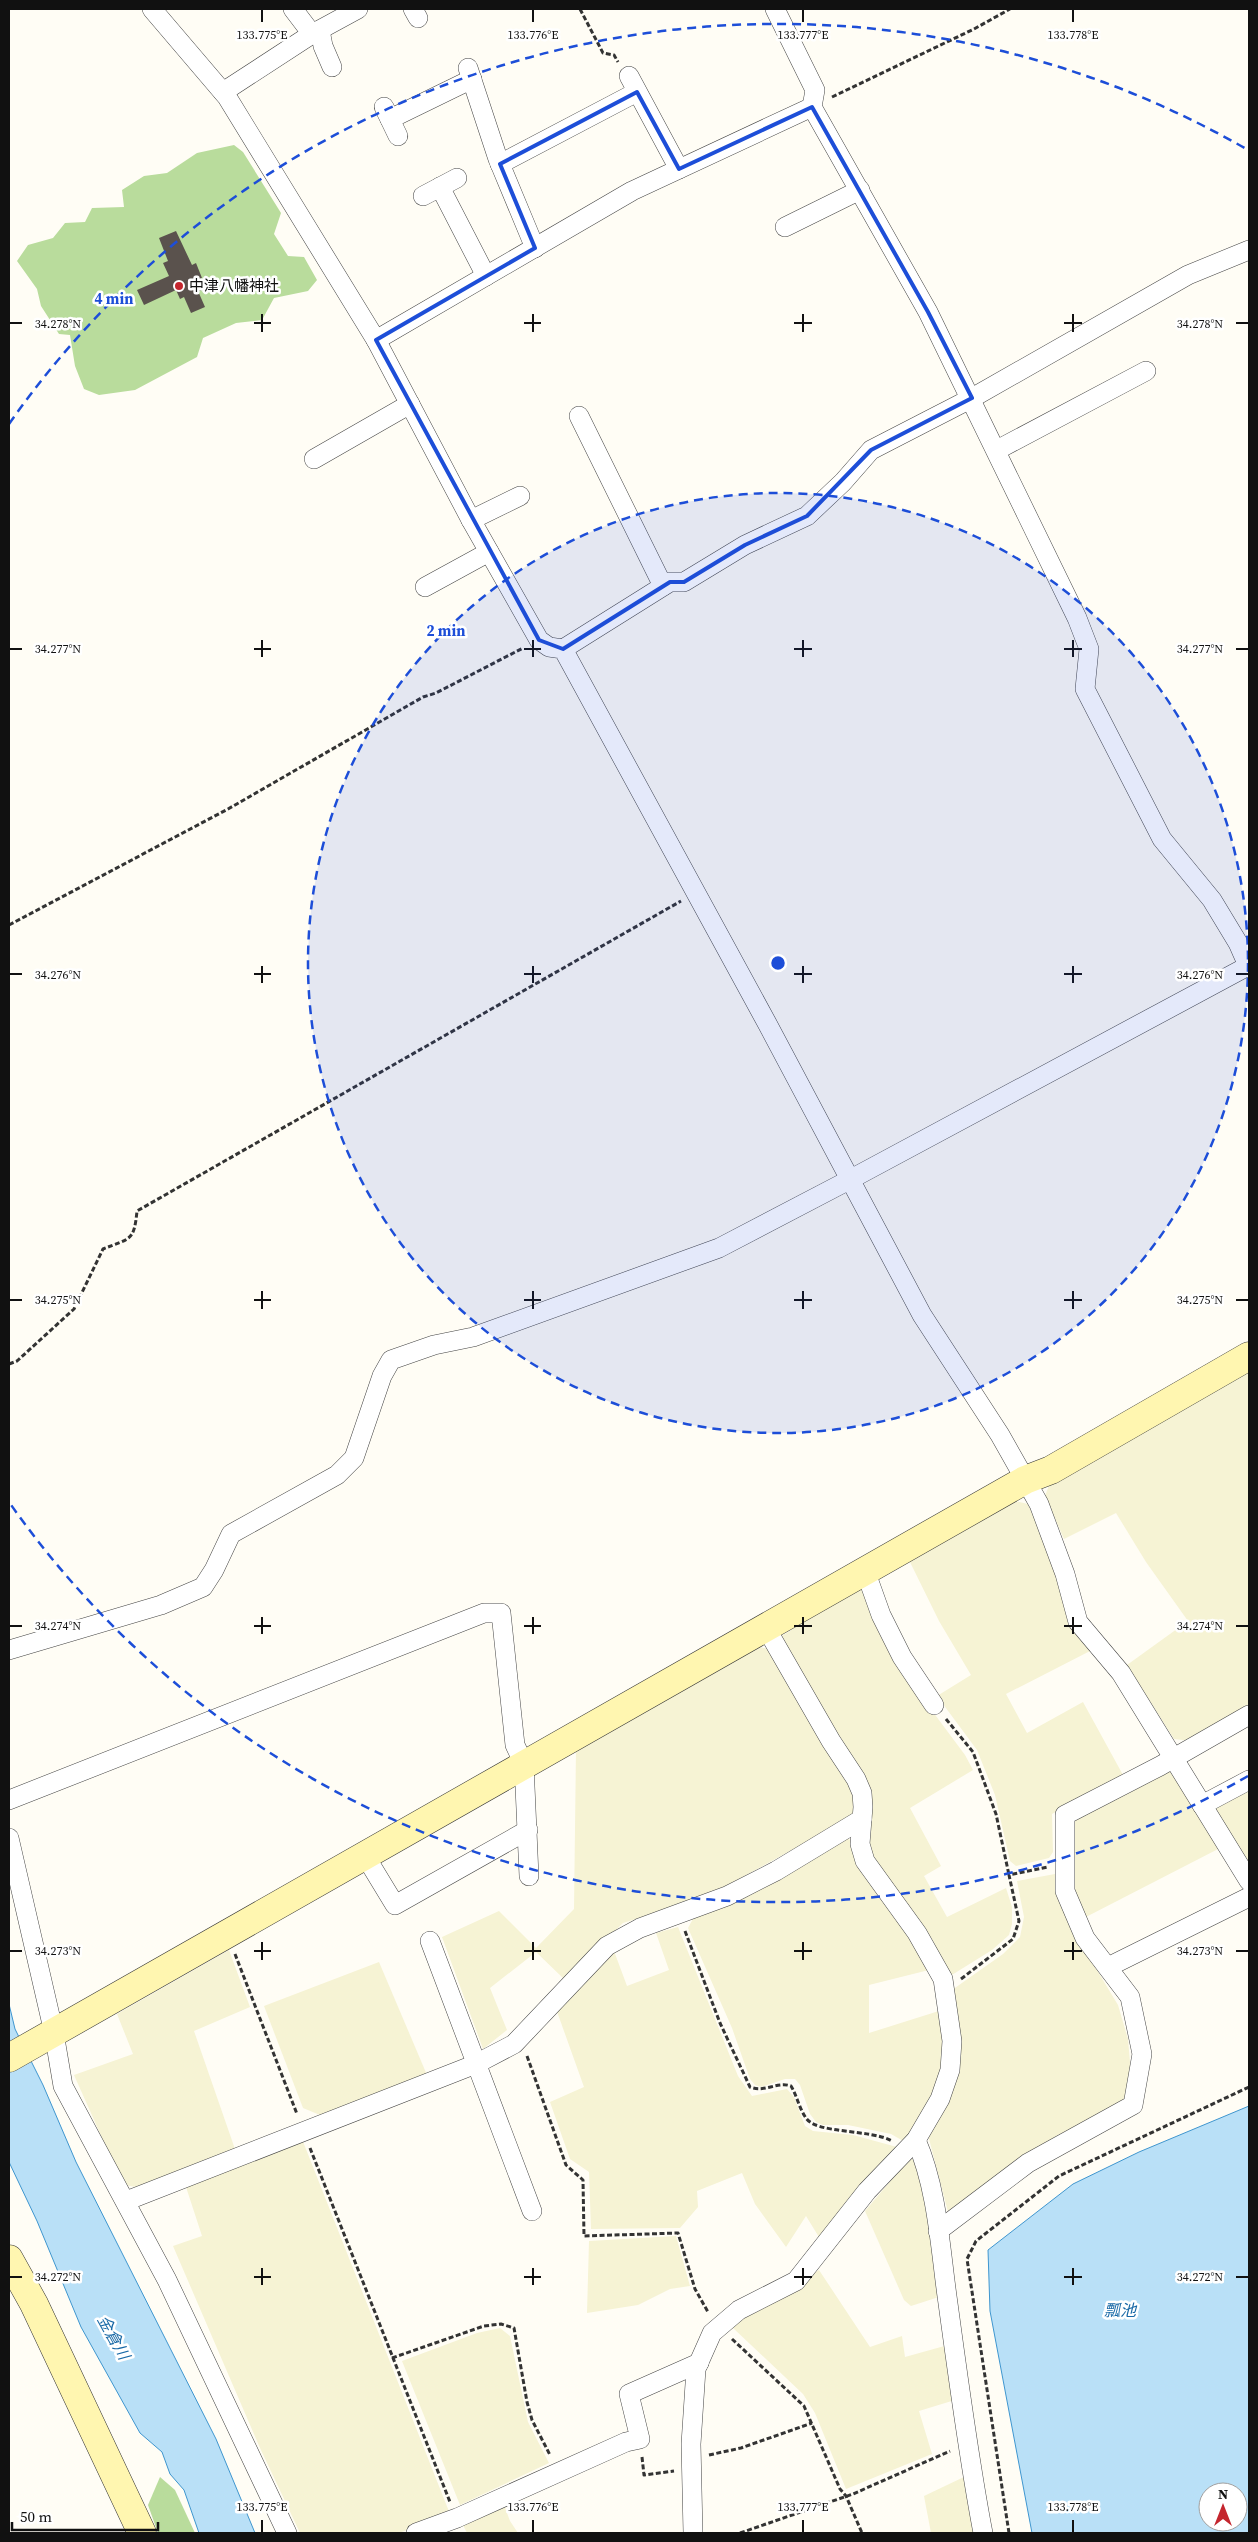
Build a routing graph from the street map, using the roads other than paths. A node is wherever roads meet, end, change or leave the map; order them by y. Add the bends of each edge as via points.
1 (152, 9) edge
2 (293, 9) edge
3 (358, 9) edge
4 (775, 9) edge
5 (316, 32) junction
6 (332, 67) dead end
7 (223, 92) junction
8 (812, 107) junction
9 (391, 121) dead end
10 (500, 164) junction
11 (679, 169) junction
12 (457, 178) dead end
13 (440, 187) junction
14 (860, 190) junction
15 (423, 196) dead end
16 (784, 227) dead end
17 (534, 248) junction
18 (1249, 250) edge
19 (486, 276) junction
20 (376, 340) junction
21 (1146, 371) dead end
22 (972, 398) junction
23 (410, 404) junction
24 (579, 416) dead end
25 (997, 450) junction
26 (314, 459) dead end
27 (520, 496) dead end
28 (471, 520) junction
29 (489, 552) junction
30 (425, 586) dead end
31 (663, 586) junction
32 (563, 649) junction
33 (1247, 959) edge
34 (851, 1180) junction
35 (1249, 1356) edge
36 (1025, 1480) junction
37 (866, 1573) junction
38 (766, 1628) junction
39 (9, 1650) edge
40 (934, 1705) road end
41 (1249, 1715) edge
42 (1172, 1758) junction
43 (524, 1764) junction
44 (1249, 1780) edge
45 (9, 1800) edge
46 (1202, 1805) junction
47 (862, 1819) junction
48 (528, 1830) junction
49 (9, 1838) edge
50 (364, 1854) junction
51 (529, 1876) dead end
52 (1249, 1881) edge
53 (1249, 1897) edge
54 (430, 1941) dead end
55 (1108, 1967) junction
56 (50, 2035) junction
57 (9, 2058) edge
58 (476, 2064) junction
59 (911, 2145) junction
60 (126, 2201) junction
61 (532, 2211) dead end
62 (938, 2231) junction
63 (9, 2259) edge
64 (699, 2363) junction
65 (142, 2533) edge
66 (286, 2533) edge
67 (416, 2533) edge
68 (693, 2533) edge
69 (983, 2533) edge

1 - 7 street
2 - 5 street
3 - 5 street
4 - 8 street via 814,90
5 - 6 street
5 - 7 street
7 - 20 street
8 - 11 street
8 - 14 street
9 - 10 street via 470,74
10 - 11 street via 633,84
10 - 17 street
11 - 17 street via 632,191
12 - 13 street
13 - 15 street
13 - 19 street
14 - 16 street
14 - 22 street
17 - 19 street
18 - 22 street via 1188,275
19 - 20 street
20 - 23 street
21 - 25 street
22 - 25 street
22 - 31 street via 871,450 807,516 745,545 684,582 670,582
23 - 26 street
23 - 28 street
24 - 31 street
25 - 33 street via 1089,649 1085,689 1162,839 1212,900
27 - 28 street
28 - 29 street
29 - 30 street
29 - 32 street via 539,640 548,647
31 - 32 street
32 - 34 street
33 - 34 street
34 - 36 street via 922,1315 1000,1435
34 - 39 street via 719,1248 473,1337 434,1344 391,1360 382,1376 354,1458 338,1475 231,1534 203,1587 161,1605
35 - 36 street via 1051,1470
36 - 37 street
36 - 42 street via 1039,1504 1065,1574 1078,1622 1121,1673
37 - 38 street
37 - 40 street via 881,1615 902,1657
38 - 43 street
38 - 47 street via 856,1778 862,1792
41 - 42 street
42 - 46 street
42 - 55 street via 1065,1815 1065,1891 1085,1938
43 - 45 street via 515,1745 501,1614 484,1614
43 - 48 street
43 - 50 street
44 - 46 street
46 - 52 street
47 - 58 street via 776,1871 727,1896 640,1928 608,1946 514,2044
47 - 59 street via 860,1844 865,1861 917,1933 943,1979 946,1991 952,2041 950,2070 940,2099
48 - 50 street via 395,1904
48 - 51 street
49 - 56 street
50 - 56 street
53 - 55 street
54 - 58 street
55 - 62 street via 1130,1997 1142,2054 1133,2105 1028,2163
56 - 57 street
56 - 60 street via 63,2086
58 - 60 street
58 - 61 street
59 - 62 street via 926,2164
59 - 64 street via 867,2191 796,2281 739,2310 712,2333
60 - 66 street via 167,2280
62 - 69 street via 967,2444
63 - 65 street via 34,2304
64 - 67 street via 629,2394 640,2439 626,2442 457,2518
64 - 68 street via 691,2464

